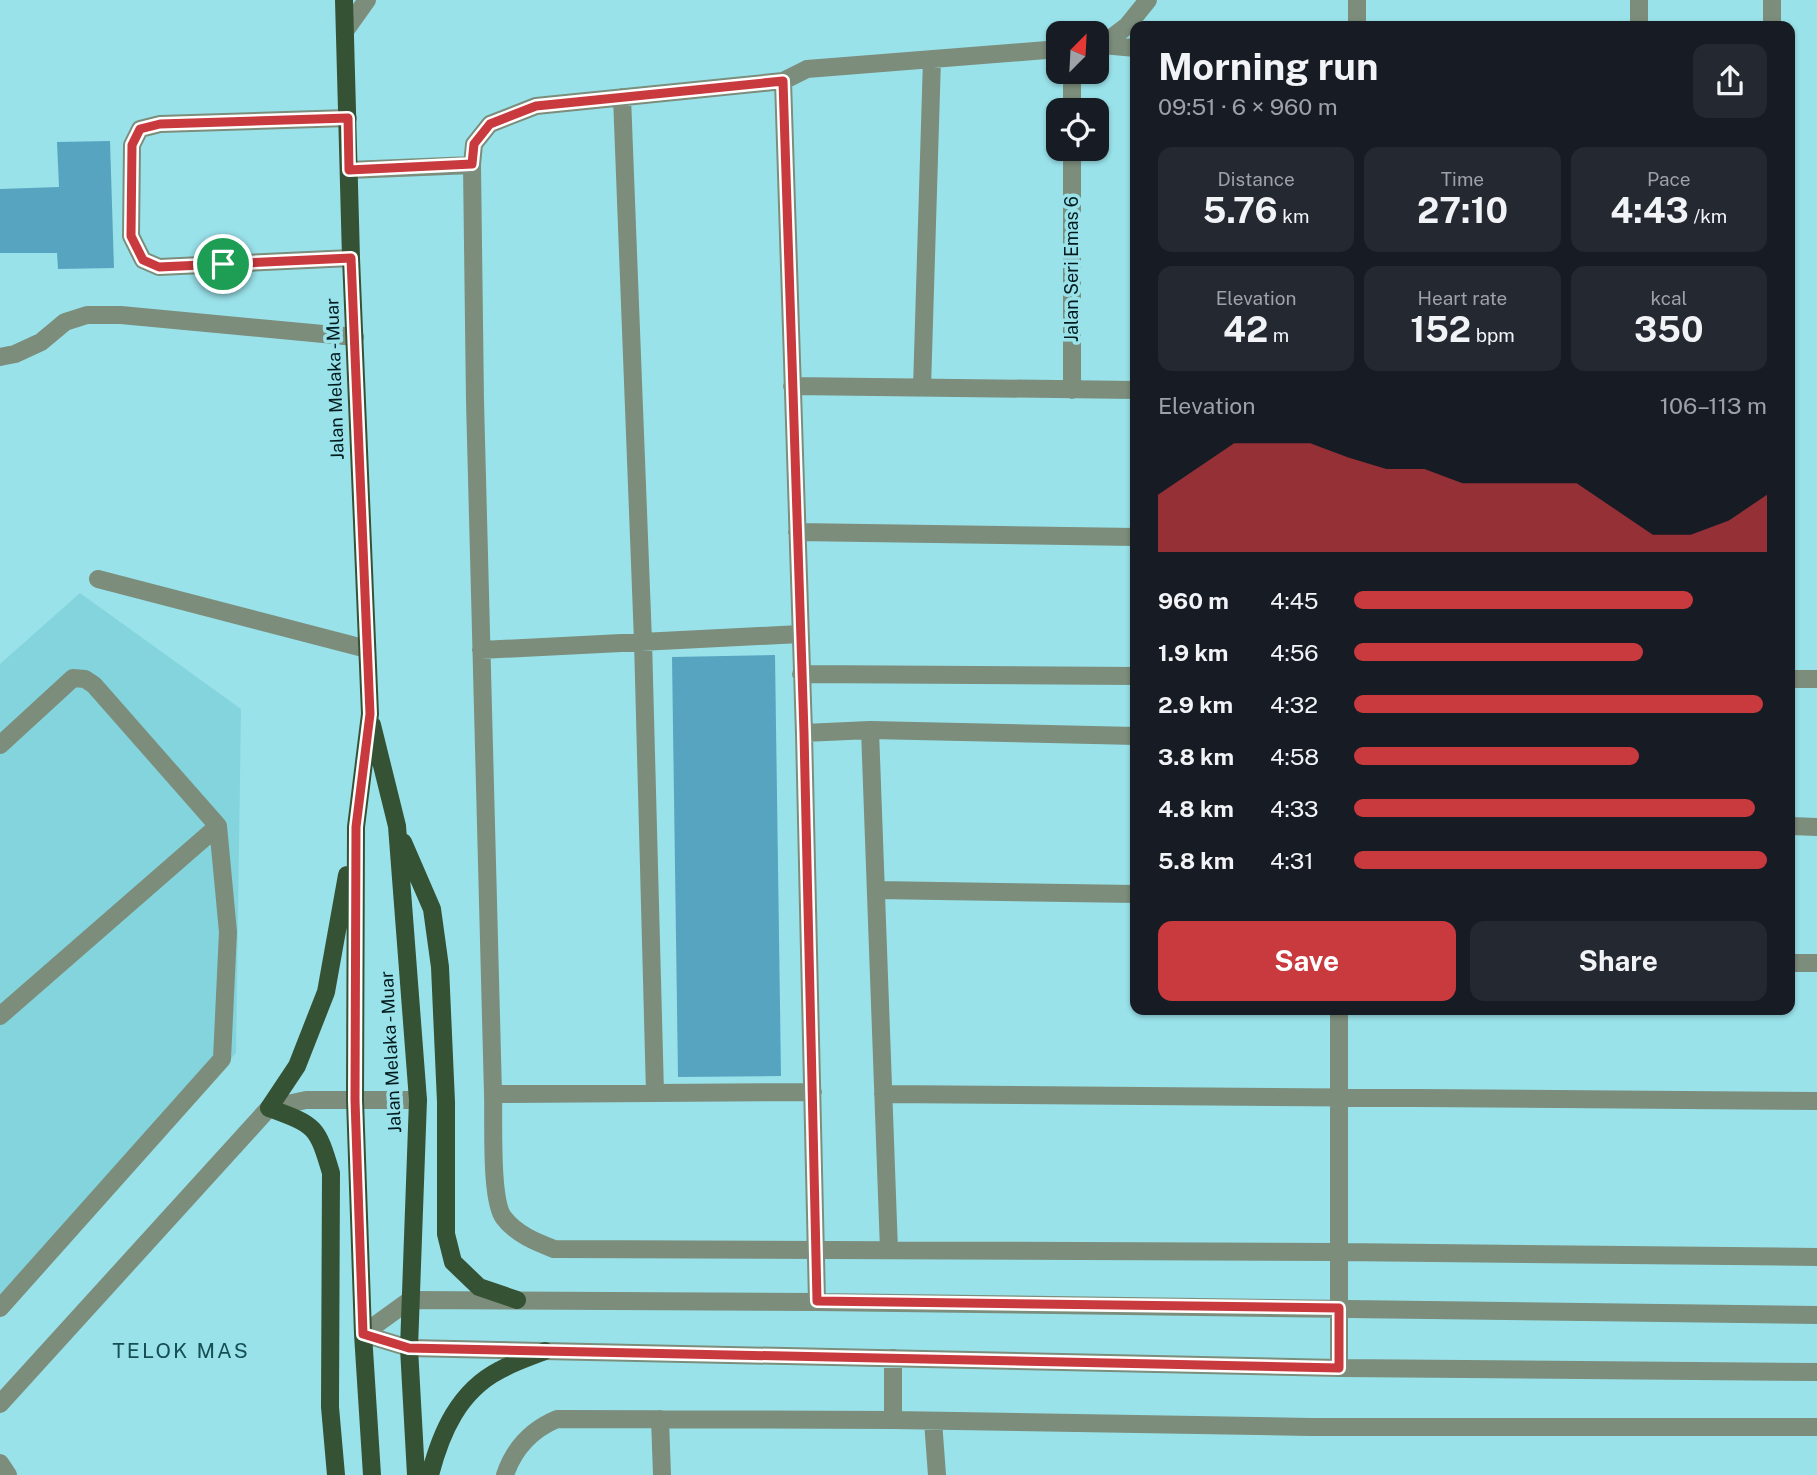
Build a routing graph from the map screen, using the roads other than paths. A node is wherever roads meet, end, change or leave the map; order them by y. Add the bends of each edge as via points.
1 (344, 0) edge
2 (367, 0) edge
3 (1148, 0) edge
4 (1357, 0) edge
5 (1639, 0) edge
6 (1772, 0) edge
7 (1131, 21) edge
8 (1357, 21) edge
9 (1639, 21) edge
10 (1772, 21) edge
11 (1130, 22) edge
12 (345, 31) junction
13 (1110, 39) edge
14 (1110, 47) edge
15 (1130, 48) edge
16 (1046, 50) edge
17 (932, 59) junction
18 (783, 81) junction
19 (622, 97) junction
20 (348, 118) junction
21 (1072, 161) edge
22 (472, 164) junction
23 (349, 170) junction
24 (351, 258) junction
25 (355, 337) junction
26 (0, 357) edge
27 (792, 386) junction
28 (922, 388) junction
29 (1072, 390) junction
30 (1130, 390) edge
31 (797, 532) junction
32 (1130, 537) edge
33 (98, 579) dead end
34 (800, 634) junction
35 (643, 641) junction
36 (367, 649) junction
37 (481, 650) junction
38 (801, 674) junction
39 (1130, 676) edge
40 (1795, 679) edge
41 (1817, 679) edge
42 (370, 714) junction
43 (870, 730) junction
44 (804, 733) junction
45 (1130, 736) edge
46 (0, 745) edge
47 (219, 826) junction
48 (397, 826) junction
49 (1795, 826) edge
50 (356, 827) junction
51 (1817, 827) edge
52 (876, 890) junction
53 (1130, 894) edge
54 (1795, 963) edge
55 (1817, 963) edge
56 (1339, 1015) edge
57 (0, 1016) edge
58 (813, 1092) junction
59 (655, 1093) junction
60 (493, 1094) junction
61 (883, 1094) junction
62 (1339, 1097) junction
63 (355, 1100) junction
64 (418, 1100) junction
65 (1817, 1101) edge
66 (268, 1108) junction
67 (888, 1250) junction
68 (817, 1251) junction
69 (1339, 1252) junction
70 (1817, 1257) edge
71 (410, 1300) junction
72 (517, 1300) junction
73 (817, 1301) junction
74 (1, 1305) edge
75 (1339, 1308) junction
76 (1817, 1315) edge
77 (363, 1334) junction
78 (409, 1348) junction
79 (545, 1351) junction
80 (893, 1358) junction
81 (1339, 1368) junction
82 (1817, 1372) edge
83 (0, 1404) edge
84 (660, 1419) junction
85 (893, 1420) junction
86 (933, 1421) junction
87 (1817, 1427) edge
88 (0, 1463) edge
89 (8, 1475) edge
90 (336, 1475) edge
91 (372, 1475) edge
92 (416, 1475) edge
93 (430, 1475) edge
94 (505, 1475) edge
95 (662, 1475) edge
96 (937, 1475) edge

1 - 12 main road, Jalan Melaka - Muar
2 - 12 street
3 - 7 street
4 - 8 street
5 - 9 street
6 - 10 street
11 - 13 street
12 - 20 main road, Jalan Melaka - Muar
14 - 15 street
16 - 17 street
17 - 18 street via 807,69
17 - 28 street
18 - 19 street
18 - 27 street
19 - 22 street via 536,106 490,124 474,144
19 - 35 street
20 - 23 main road, Jalan Melaka - Muar
20 - 24 street via 160,124 140,129 132,145 131,236 143,260 159,267
21 - 29 street, Jalan Seri Emas 6
22 - 23 street
22 - 37 street
23 - 24 main road, Jalan Melaka - Muar
24 - 25 main road, Jalan Melaka - Muar
25 - 26 street via 87,315 65,322 41,342
25 - 36 main road, Jalan Melaka - Muar
27 - 28 street
27 - 31 street
28 - 29 street
29 - 30 street
31 - 32 street
31 - 34 street
33 - 36 street
34 - 35 street
34 - 38 street
35 - 37 street
35 - 59 street
36 - 42 main road, Jalan Melaka - Muar
37 - 60 street
38 - 39 street
38 - 44 street
40 - 41 street
42 - 48 main road, Jalan Melaka - Muar
42 - 50 main road, Jalan Melaka - Muar
43 - 44 street
43 - 45 street
43 - 52 street
44 - 58 street
46 - 47 street via 74,678 85,679
47 - 57 street
47 - 74 street via 228,932 222,1059
48 - 64 main road, Jalan Melaka - Muar
48 - 72 main road via 432,909 440,967 446,1234 453,1262 479,1287
49 - 51 street
50 - 63 main road, Jalan Melaka - Muar
50 - 66 main road via 326,992 297,1066
52 - 53 street
52 - 61 street
54 - 55 street
56 - 62 street
58 - 59 street
58 - 68 street
59 - 60 street
60 - 68 street via 496,1200 503,1218 528,1239 554,1249
61 - 62 street
61 - 67 street
62 - 65 street
62 - 69 street
63 - 64 street
63 - 66 street via 306,1100
63 - 77 main road, Jalan Melaka - Muar
64 - 71 main road, Jalan Melaka - Muar
66 - 83 street
66 - 90 main road via 302,1120 320,1136 331,1173 330,1407
67 - 68 street
67 - 69 street
68 - 73 street
69 - 70 street
69 - 75 street
71 - 72 street
71 - 77 street
71 - 78 main road, Jalan Melaka - Muar
72 - 73 street
73 - 75 street
75 - 76 street
75 - 81 street
77 - 78 street
77 - 91 main road, Jalan Melaka - Muar
78 - 79 street
78 - 92 main road, Jalan Melaka - Muar
79 - 80 street
79 - 93 main road via 499,1370 466,1394 439,1440
80 - 81 street
80 - 85 street
81 - 82 street
84 - 85 street
84 - 94 street via 557,1419 539,1427 522,1444
84 - 95 street
85 - 86 street
86 - 87 street
86 - 96 street
88 - 89 street

